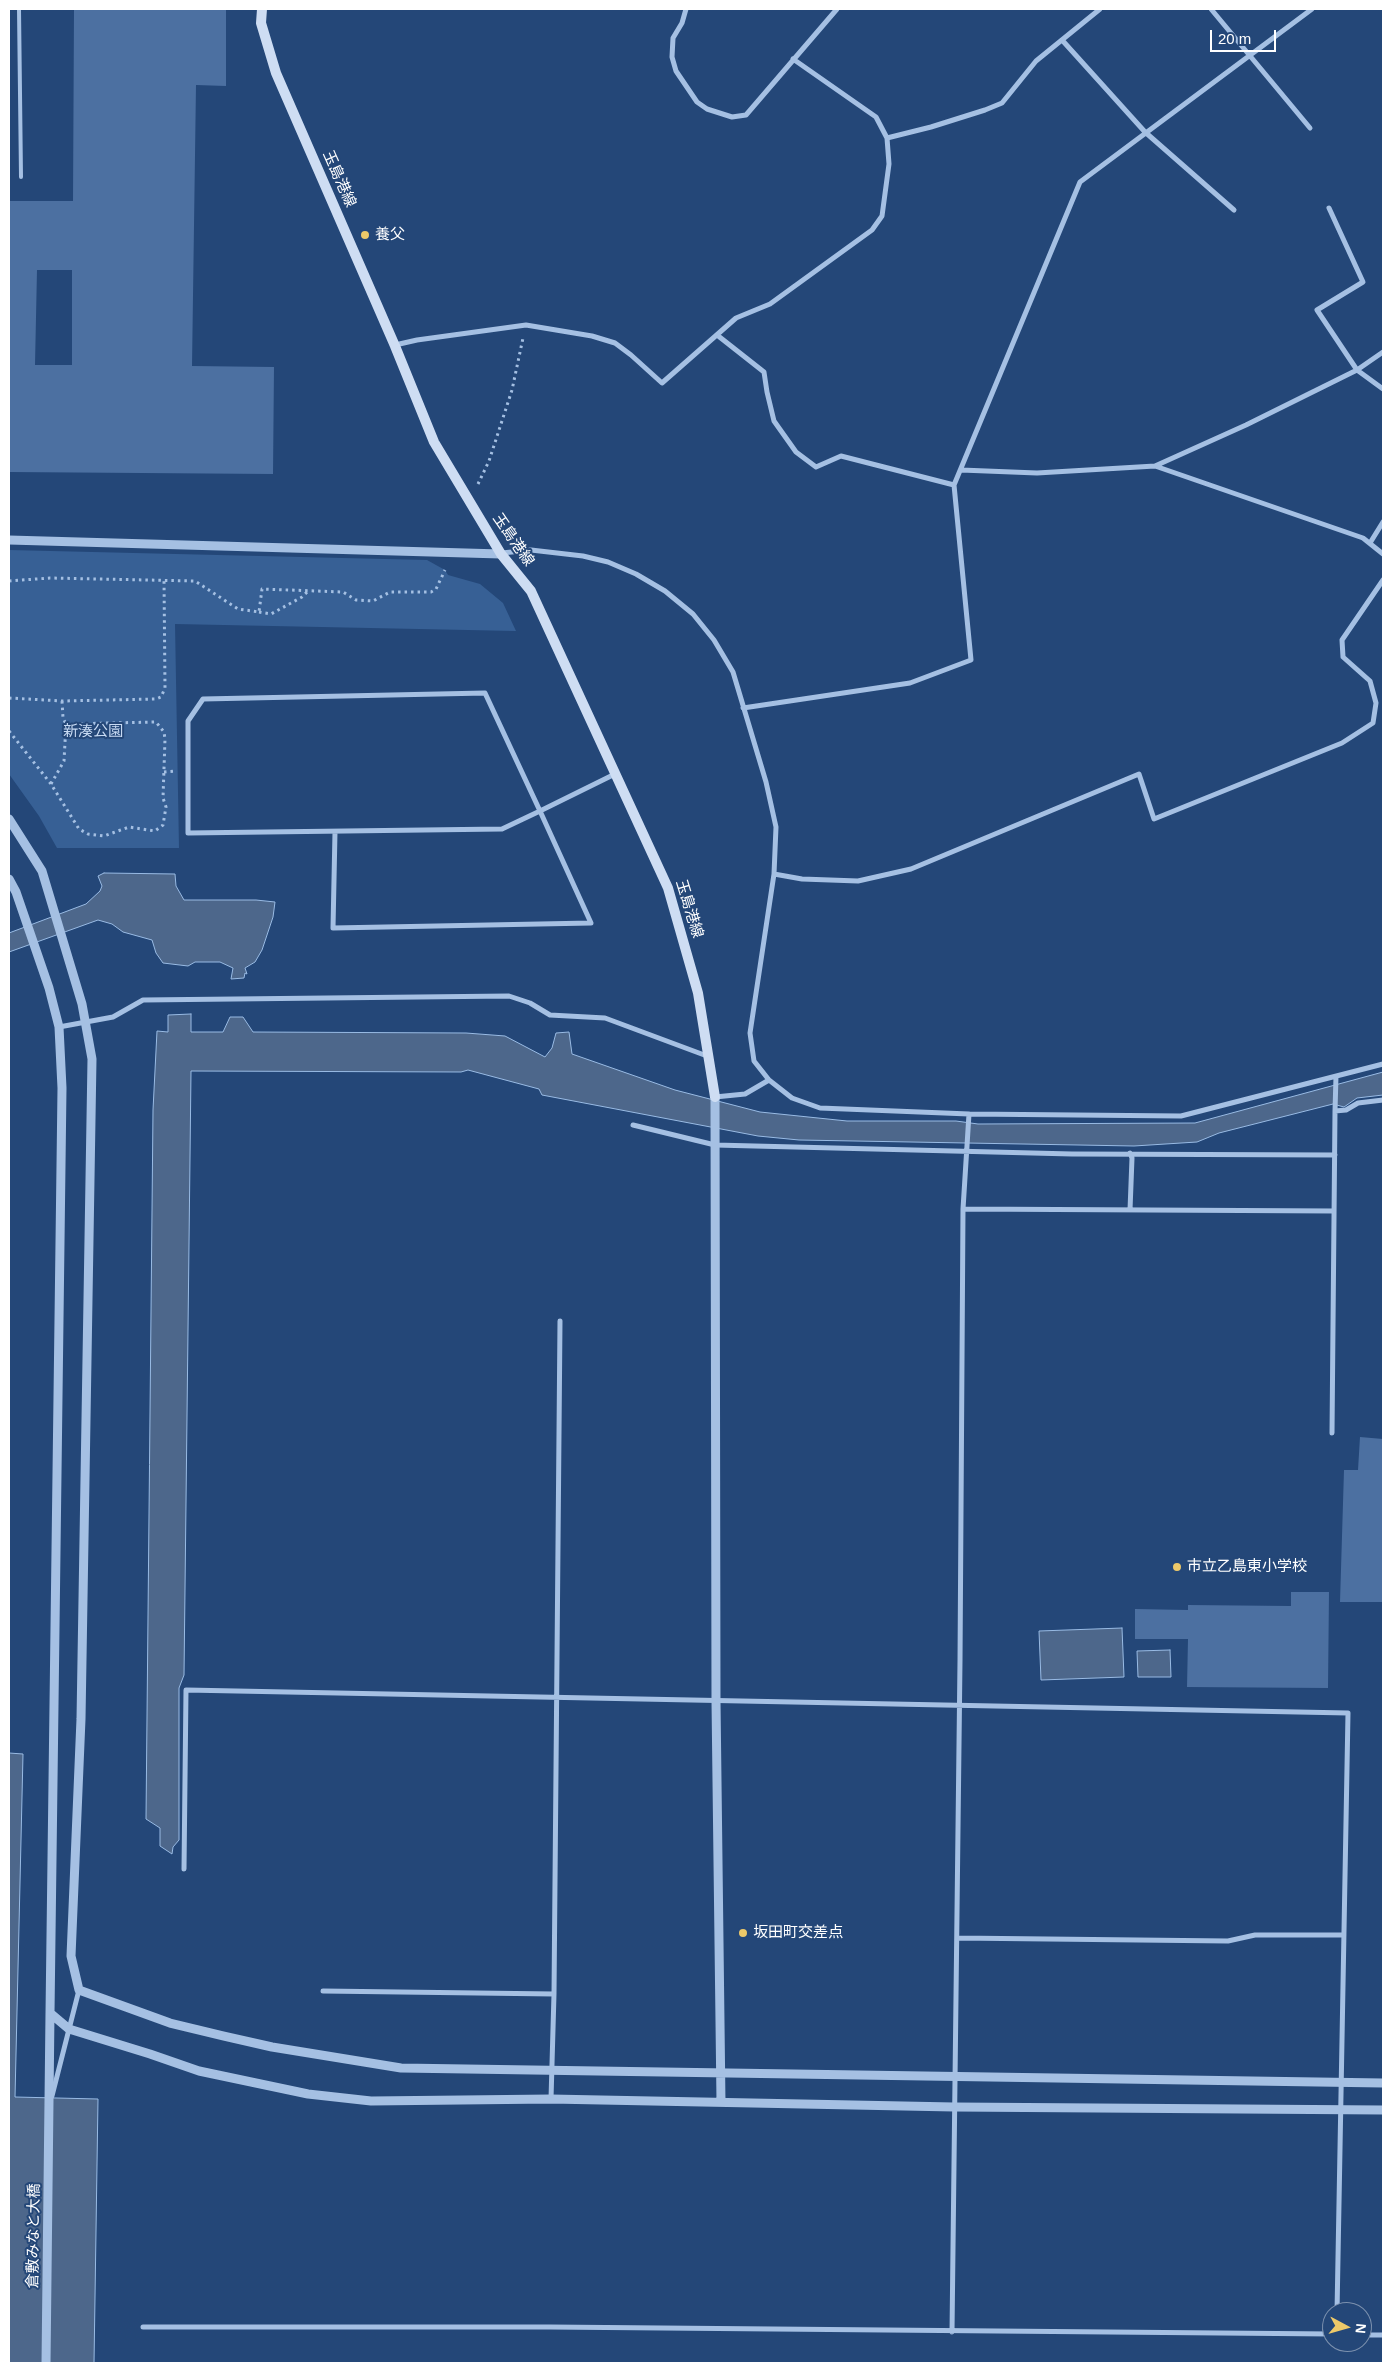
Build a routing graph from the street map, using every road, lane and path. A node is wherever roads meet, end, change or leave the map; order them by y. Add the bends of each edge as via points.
1 (19, 9) edge
2 (262, 9) edge
3 (686, 9) edge
4 (837, 9) edge
5 (1100, 9) edge
6 (1211, 9) edge
7 (1312, 9) edge
8 (1062, 40) junction
9 (1250, 54) junction
10 (793, 59) junction
11 (1310, 128) dead end
12 (1145, 132) junction
13 (887, 138) junction
14 (21, 177) dead end
15 (1329, 208) dead end
16 (1234, 210) dead end
17 (526, 325) junction
18 (716, 335) junction
19 (395, 346) junction
20 (1383, 352) edge
21 (1357, 370) junction
22 (1383, 390) edge
23 (1155, 466) junction
24 (961, 470) junction
25 (954, 485) junction
26 (469, 503) junction
27 (1383, 522) edge
28 (9, 540) edge
29 (1370, 544) junction
30 (501, 554) junction
31 (1383, 554) edge
32 (445, 570) dead end
33 (164, 580) junction
34 (1383, 580) edge
35 (9, 581) edge
36 (310, 590) junction
37 (259, 612) junction
38 (9, 698) edge
39 (62, 700) junction
40 (743, 708) junction
41 (66, 724) junction
42 (9, 731) edge
43 (616, 774) junction
44 (51, 784) junction
45 (540, 811) junction
46 (9, 819) edge
47 (335, 832) junction
48 (774, 874) junction
49 (9, 879) edge
50 (86, 1022) junction
51 (59, 1028) junction
52 (707, 1056) junction
53 (1383, 1064) edge
54 (1336, 1076) junction
55 (768, 1080) junction
56 (715, 1097) junction
57 (1383, 1100) edge
58 (1335, 1111) junction
59 (969, 1114) junction
60 (633, 1125) dead end
61 (715, 1145) junction
62 (966, 1150) junction
63 (1130, 1153) junction
64 (1335, 1155) junction
65 (963, 1209) junction
66 (1130, 1210) junction
67 (1334, 1211) junction
68 (560, 1322) dead end
69 (1332, 1433) dead end
70 (557, 1698) junction
71 (716, 1701) junction
72 (959, 1705) junction
73 (184, 1869) dead end
74 (1344, 1935) junction
75 (957, 1938) junction
76 (79, 1990) junction
77 (323, 1991) dead end
78 (554, 1994) junction
79 (50, 2013) junction
80 (69, 2029) junction
81 (552, 2072) junction
82 (721, 2073) junction
83 (955, 2076) junction
84 (1340, 2082) junction
85 (1383, 2083) edge
86 (551, 2099) junction
87 (721, 2102) junction
88 (954, 2107) junction
89 (49, 2109) junction
90 (1339, 2109) junction
91 (1383, 2110) edge
92 (1337, 2302) edge
93 (143, 2327) dead end
94 (952, 2332) junction
95 (1322, 2334) edge
96 (46, 2363) edge

1 - 14 lane
2 - 19 main road, 玉島港線 via 261,23 276,73
3 - 10 street via 673,38 672,56 676,71 697,102 707,109 732,117 746,115
4 - 10 street
5 - 8 street
6 - 9 street
7 - 9 street
8 - 12 street
8 - 13 street via 1036,61 1002,103 931,128
9 - 11 street
9 - 12 street
10 - 13 street via 876,117
12 - 16 street
12 - 24 street via 1080,182
13 - 18 street via 889,164 882,216 872,230 770,304 736,318
15 - 21 street via 1363,282 1317,310
17 - 18 street via 615,343 662,383
17 - 19 street
17 - 26 path via 507,408 490,461
18 - 25 street via 764,372 774,421 796,452 816,467 841,456
19 - 26 main road, 玉島港線 via 434,442
20 - 21 street
21 - 22 street
21 - 23 street
23 - 24 street via 1037,473
23 - 29 street via 1363,538
24 - 25 street
25 - 40 street via 971,660 910,683
26 - 30 main road, 玉島港線
27 - 29 street
28 - 30 street
29 - 31 street
30 - 40 street via 532,550 582,556 608,562 665,591 693,614 714,640 733,672
30 - 43 main road, 玉島港線 via 531,591
32 - 36 path via 436,590 390,592 374,601 356,600 343,592
33 - 35 path via 50,578
33 - 37 path via 195,581 238,609
33 - 39 path via 164,693 156,699
34 - 48 street via 1342,640 1343,657 1370,681 1376,703 1373,723 1342,743 1154,819 1139,774 911,869 858,881 802,879
36 - 37 path via 271,614
36 - 37 path via 262,588
38 - 39 path
39 - 41 path
40 - 48 street via 766,782 776,828
41 - 44 path via 64,761
41 - 44 path via 156,722 165,739 165,820 155,831 129,827 104,836 88,834 79,829
42 - 44 path
43 - 45 street
43 - 52 main road, 玉島港線 via 668,888 698,993
45 - 47 street via 502,829
45 - 47 street via 591,923 333,928
45 - 47 street via 485,693 202,699 188,721 188,833
46 - 50 street via 42,871
48 - 55 street via 750,1033 754,1061
49 - 51 street, 倉敷みなと大橋 via 49,988
50 - 51 street
50 - 52 street via 113,1016 143,1000 509,996 550,1015 605,1018
50 - 76 street via 92,1069 82,1710 71,1956
51 - 79 street, 倉敷みなと大橋 via 62,1088
52 - 56 main road, 玉島港線
53 - 54 street
54 - 58 street
54 - 59 street via 1181,1116
55 - 56 street via 745,1094
55 - 59 street via 792,1098 820,1108
56 - 61 street
57 - 58 street via 1358,1103 1346,1110
58 - 64 street
59 - 62 street
60 - 61 street
61 - 62 street
61 - 71 street
62 - 63 street
62 - 65 street
63 - 64 street
63 - 66 street
64 - 67 street
65 - 66 street
65 - 72 street
66 - 67 street
67 - 69 street
68 - 70 street
70 - 71 street
70 - 73 street via 186,1690
70 - 78 street
71 - 72 street
71 - 82 street
72 - 74 street via 1348,1713
72 - 75 street
74 - 75 street via 1255,1935 1228,1941
74 - 84 street
75 - 83 street
76 - 80 street
76 - 81 street via 170,2023 272,2047 401,2068
77 - 78 street
78 - 81 street
79 - 80 street
79 - 89 street, 倉敷みなと大橋
80 - 86 street via 199,2072 308,2094 371,2101
80 - 89 street
81 - 82 street
81 - 86 street
82 - 83 street
82 - 87 street
83 - 84 street
83 - 88 street
84 - 85 street
84 - 90 street
86 - 87 street
87 - 88 street
88 - 90 street
88 - 94 street
89 - 96 street, 倉敷みなと大橋
90 - 91 street
90 - 92 street
93 - 94 street via 550,2327
94 - 95 street

